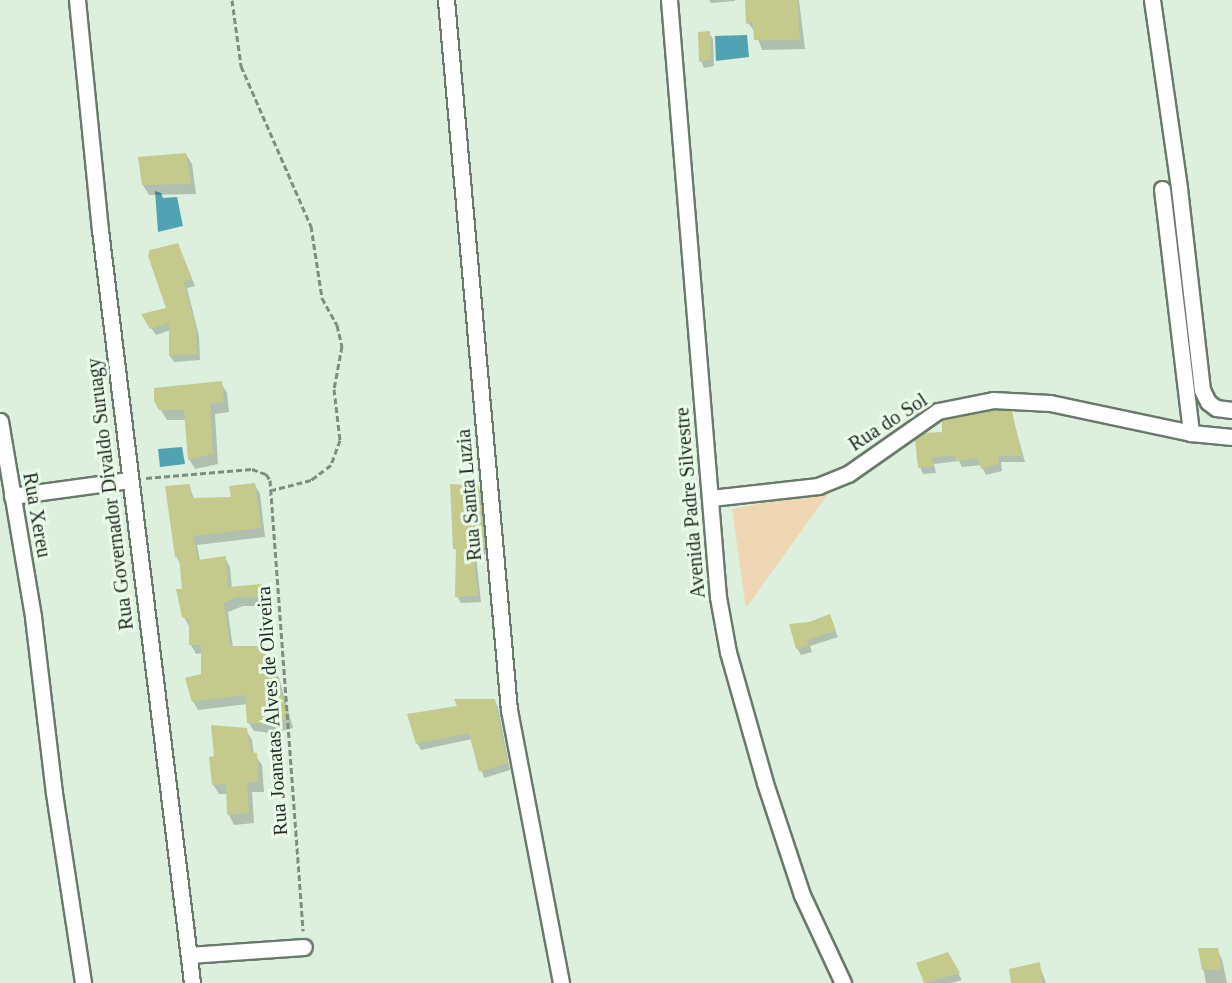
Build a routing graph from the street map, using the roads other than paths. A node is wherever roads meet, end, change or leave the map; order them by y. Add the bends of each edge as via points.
1 (78, 0) edge
2 (446, 0) edge
3 (669, 0) edge
4 (1152, 0) edge
5 (1162, 189) dead end
6 (1232, 410) edge
7 (0, 421) edge
8 (1191, 433) junction
9 (1232, 437) edge
10 (129, 480) junction
11 (12, 496) junction
12 (711, 498) junction
13 (304, 947) road end
14 (189, 955) junction
15 (83, 983) edge
16 (192, 983) edge
17 (561, 983) edge
18 (843, 983) edge

1 - 10 street, Rua Governador Divaldo Suruagy
2 - 17 street, Rua Santa Luzia via 509,710
3 - 12 street, Avenida Padre Silvestre
4 - 6 street via 1202,390 1216,408
5 - 8 street
7 - 11 street, Rua Xereu
8 - 9 street, Rua do Sol
8 - 12 street, Rua do Sol via 1050,403 993,400 938,411 848,474 819,486
10 - 11 street
10 - 14 street, Rua Governador Divaldo Suruagy
11 - 15 street, Rua Xereu via 33,617 54,793
12 - 18 street, Avenida Padre Silvestre via 718,597 728,652 802,895
13 - 14 street
14 - 16 street, Rua Governador Divaldo Suruagy

